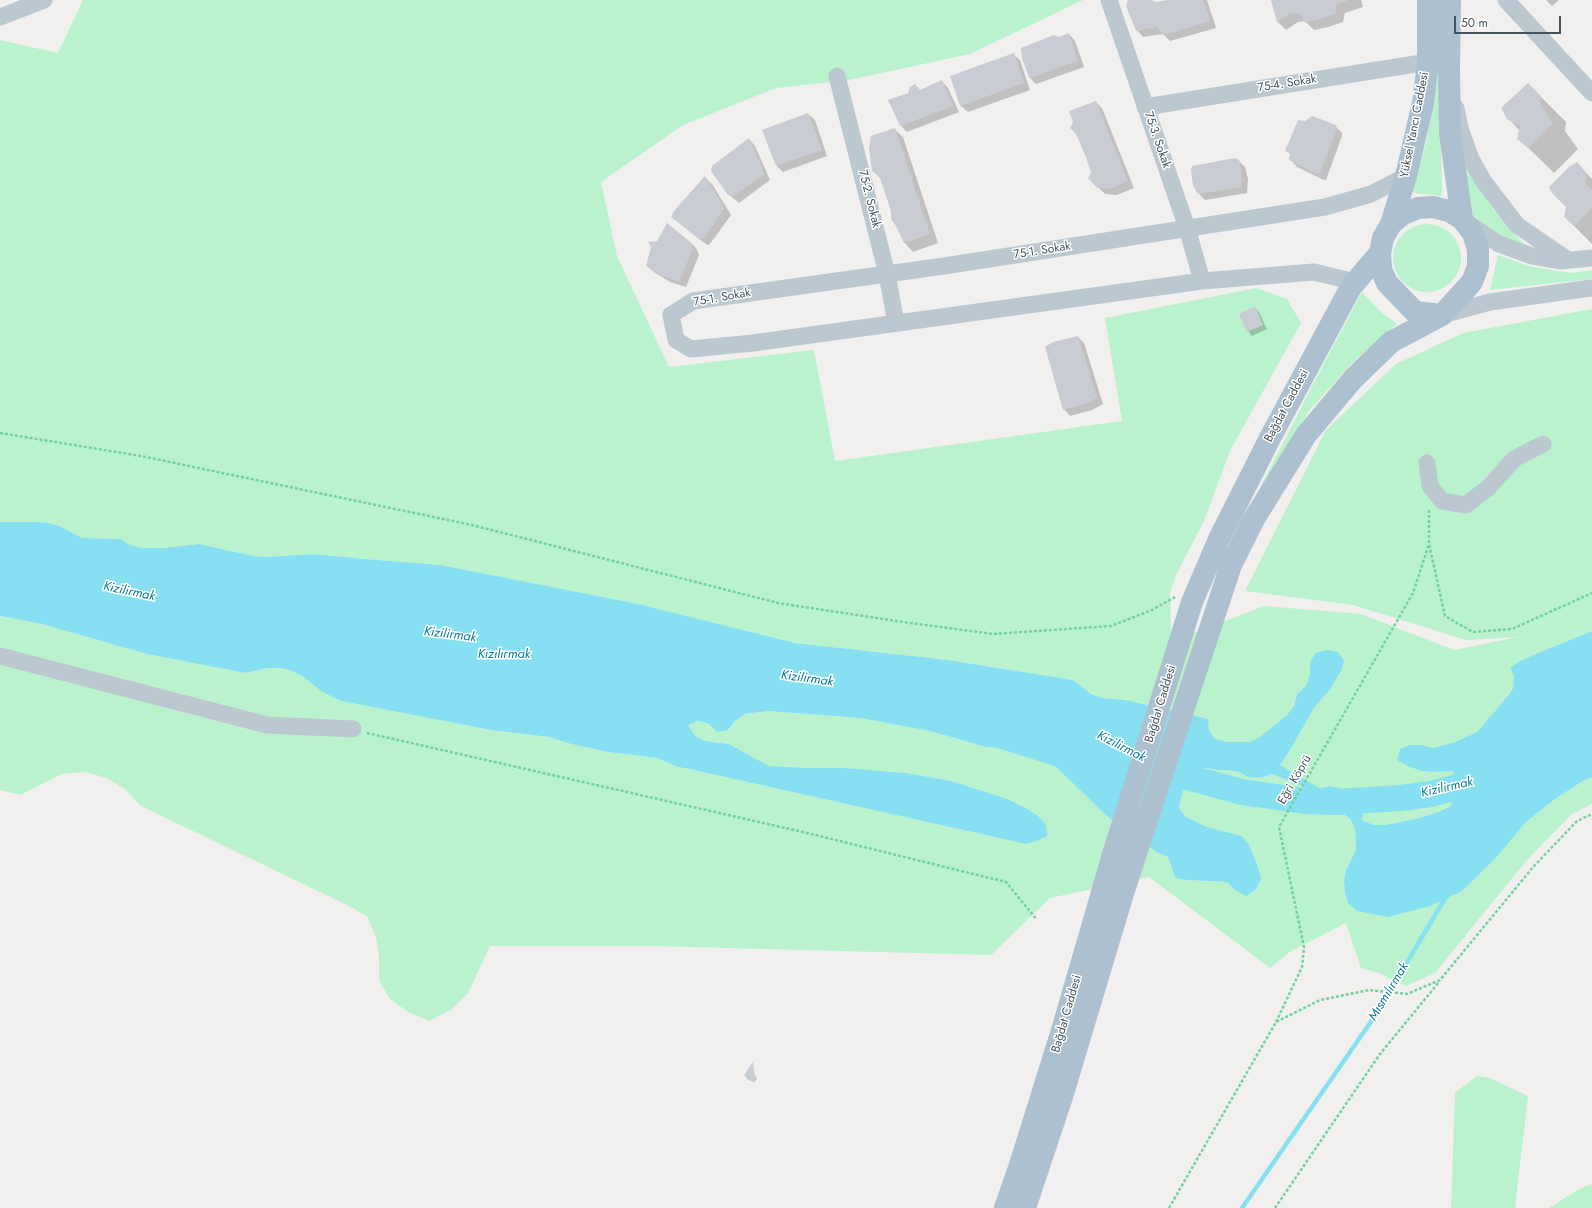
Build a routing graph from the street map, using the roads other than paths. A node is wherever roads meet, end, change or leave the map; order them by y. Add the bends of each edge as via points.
1 (1109, 0) edge
2 (1428, 0) edge
3 (1450, 0) edge
4 (1506, 0) edge
5 (41, 1) edge
6 (0, 17) edge
7 (1428, 62) junction
8 (1449, 71) junction
9 (837, 76) dead end
10 (1592, 93) edge
11 (1146, 107) junction
12 (1406, 176) junction
13 (1462, 219) junction
14 (1391, 224) junction
15 (1187, 228) junction
16 (1380, 253) junction
17 (1592, 258) edge
18 (1568, 260) junction
19 (888, 274) junction
20 (1202, 281) junction
21 (1355, 282) junction
22 (1592, 288) edge
23 (1442, 315) junction
24 (896, 323) junction
25 (1543, 444) dead end
26 (1427, 462) dead end
27 (0, 656) edge
28 (353, 730) road end
29 (1005, 1208) edge
30 (1025, 1208) edge

1 - 11 street, 75-3. Sokak
2 - 7 main road, Yüksel Yancı Caddesi
3 - 8 main road, Yüksel Yancı Caddesi
4 - 10 street
5 - 6 street
7 - 11 street, 75-4. Sokak
7 - 12 main road, Yüksel Yancı Caddesi
8 - 13 main road, Yüksel Yancı Caddesi via 1450,133
8 - 18 street via 1460,128 1471,159 1484,182 1517,225
9 - 19 street, 75-2. Sokak
11 - 15 street, 75-3. Sokak
12 - 14 main road, Yüksel Yancı Caddesi
12 - 15 street, 75-1. Sokak via 1371,194 1325,206
13 - 14 main road via 1449,211 1434,207 1418,208 1403,214
13 - 18 street via 1500,244 1532,256
13 - 23 main road via 1473,233 1478,249 1478,266 1472,282
14 - 16 main road via 1383,238
15 - 19 street, 75-1. Sokak
15 - 20 street, 75-3. Sokak
16 - 21 main road, Bağdat Caddesi
16 - 23 main road via 1381,269 1387,283 1398,295 1415,312
17 - 18 street
19 - 24 street, 75-2. Sokak
19 - 24 street, 75-1. Sokak via 693,300 671,315 676,340 691,349
20 - 21 street, 75-1. Sokak via 1314,272
20 - 24 street, 75-1. Sokak
21 - 29 main road, Bağdat Caddesi via 1270,438 1219,539 1192,602 1097,908 1063,1027
22 - 23 street via 1490,302
23 - 30 main road, Bağdat Caddesi via 1391,342 1353,380 1306,435 1254,519 1231,564 1124,890 1061,1100
25 - 26 street via 1514,459 1489,487 1466,505 1442,501 1430,486
27 - 28 street via 267,725

